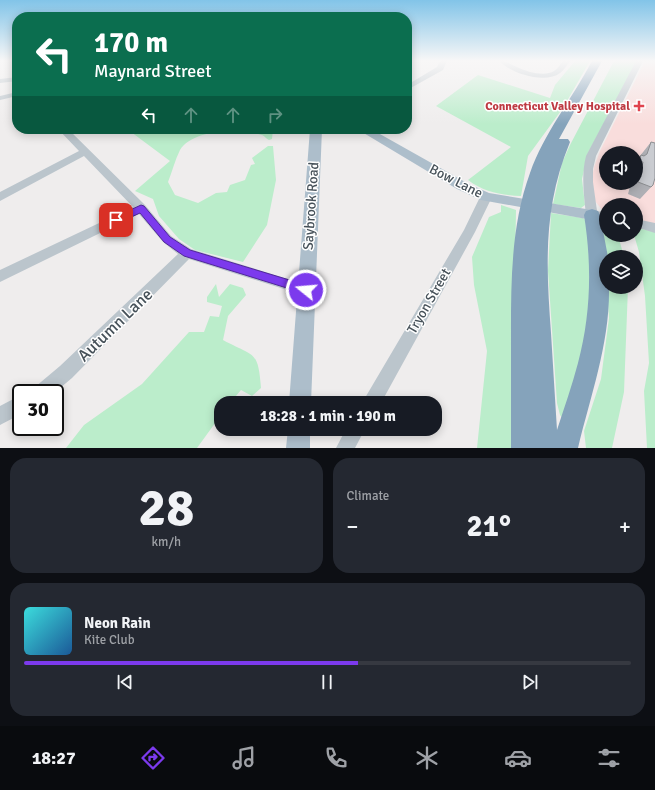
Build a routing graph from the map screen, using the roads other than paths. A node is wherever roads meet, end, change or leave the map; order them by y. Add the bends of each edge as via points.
1 (585, 82) edge
2 (596, 82) edge
3 (629, 82) edge
4 (12, 95) edge
5 (0, 98) edge
6 (68, 134) edge
7 (316, 134) edge
8 (372, 134) edge
9 (84, 152) junction
10 (0, 197) edge
11 (486, 197) junction
12 (141, 208) junction
13 (599, 216) edge
14 (643, 224) edge
15 (654, 225) edge
16 (600, 242) edge
17 (187, 253) junction
18 (0, 276) edge
19 (306, 290) junction
20 (52, 384) edge
21 (300, 396) edge
22 (375, 396) edge
23 (12, 409) edge
24 (0, 416) edge
25 (299, 436) edge
26 (352, 436) edge
27 (298, 448) edge
28 (346, 448) edge
29 (524, 448) edge
30 (545, 448) edge
31 (565, 448) edge

1 - 29 highway via 548,146 537,173 528,207 523,247 522,296
2 - 30 highway via 559,150 549,177 542,211 538,278
3 - 13 street via 591,156 588,169 588,182
4 - 5 street
6 - 9 street
7 - 19 main road, Saybrook Road
8 - 11 main road, Bow Lane
9 - 10 street
9 - 12 street
11 - 13 main road, Bow Lane
11 - 22 street, Tryon Street via 469,232
12 - 17 street via 167,239
12 - 18 street
14 - 15 street
16 - 31 highway via 599,313 590,363
17 - 19 street
17 - 20 street, Autumn Lane
19 - 21 main road, Saybrook Road
23 - 24 street
25 - 27 main road
26 - 28 street

